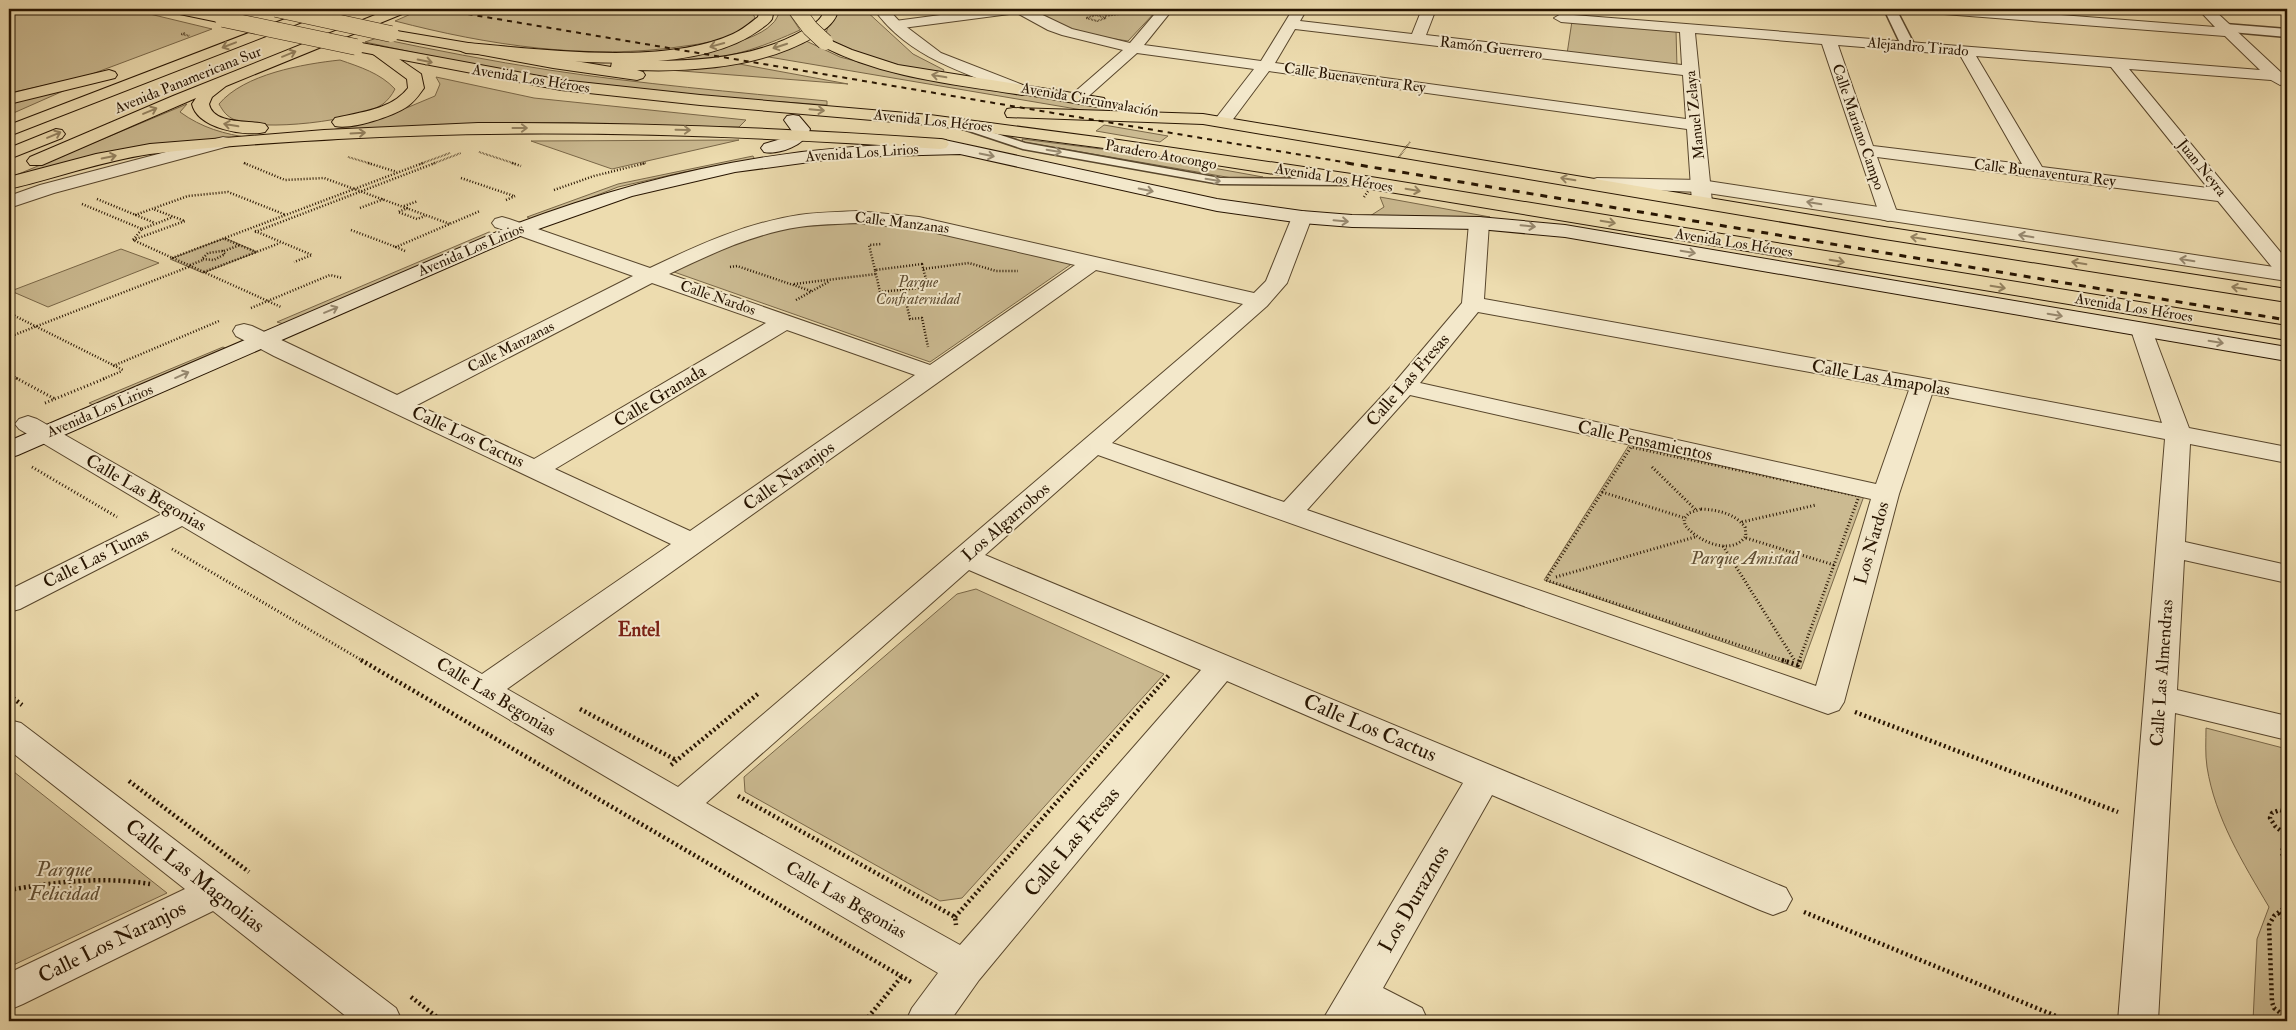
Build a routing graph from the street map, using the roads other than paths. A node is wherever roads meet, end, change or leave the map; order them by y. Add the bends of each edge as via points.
1 (175, 9) edge
2 (207, 9) edge
3 (276, 9) edge
4 (289, 9) edge
5 (323, 9) edge
6 (368, 9) edge
7 (402, 9) edge
8 (767, 9) edge
9 (796, 9) edge
10 (831, 9) edge
11 (881, 9) edge
12 (1018, 9) edge
13 (1166, 9) edge
14 (1300, 9) edge
15 (1428, 9) edge
16 (1890, 9) edge
17 (1931, 9) edge
18 (2205, 9) edge
19 (223, 19) junction
20 (1291, 24) junction
21 (1559, 24) edge
22 (895, 25) junction
23 (1687, 28) junction
24 (2227, 30) junction
25 (2287, 33) edge
26 (1416, 39) junction
27 (1828, 39) junction
28 (197, 42) dead end
29 (1908, 46) junction
30 (466, 48) junction
31 (1134, 48) junction
32 (1965, 50) junction
33 (378, 51) junction
34 (1552, 55) junction
35 (2116, 62) junction
36 (553, 63) junction
37 (1265, 66) junction
38 (1690, 71) junction
39 (2275, 76) junction
40 (227, 79) junction
41 (688, 80) dead end
42 (561, 85) junction
43 (2287, 87) edge
44 (1022, 90) junction
45 (9, 99) edge
46 (875, 99) dead end
47 (1076, 99) junction
48 (135, 101) dead end
49 (1203, 119) junction
50 (9, 121) edge
51 (1222, 122) junction
52 (1696, 125) junction
53 (796, 126) junction
54 (72, 127) dead end
55 (9, 131) edge
56 (223, 142) junction
57 (940, 144) joint
58 (961, 149) junction
59 (1866, 150) junction
60 (9, 154) edge
61 (2035, 171) junction
62 (9, 173) edge
63 (9, 183) edge
64 (1597, 184) junction
65 (1638, 191) junction
66 (1701, 194) junction
67 (2225, 196) junction
68 (9, 202) edge
69 (1888, 215) junction
70 (1302, 217) junction
71 (1799, 218) junction
72 (1479, 223) junction
73 (511, 226) junction
74 (1721, 241) junction
75 (1798, 254) junction
76 (1092, 262) junction
77 (1899, 271) junction
78 (2287, 274) edge
79 (651, 275) junction
80 (1942, 296) junction
81 (2287, 296) edge
82 (1259, 301) junction
83 (1473, 304) junction
84 (776, 319) junction
85 (245, 325) junction
86 (2142, 330) junction
87 (2287, 333) edge
88 (2287, 354) edge
89 (934, 374) junction
90 (1923, 385) junction
91 (1404, 387) junction
92 (399, 404) junction
93 (31, 424) edge
94 (2178, 434) junction
95 (1093, 445) junction
96 (9, 450) edge
97 (2287, 455) edge
98 (536, 470) junction
99 (1872, 495) junction
100 (184, 514) junction
101 (1288, 514) junction
102 (692, 543) junction
103 (2170, 548) junction
104 (966, 558) junction
105 (2287, 574) edge
106 (9, 602) edge
107 (1222, 666) junction
108 (484, 689) junction
109 (2160, 698) junction
110 (2287, 728) edge
111 (9, 732) edge
112 (1485, 776) junction
113 (680, 805) junction
114 (216, 892) junction
115 (1773, 899) road end
116 (965, 968) junction
117 (9, 992) edge
118 (1350, 1008) edge
119 (934, 1010) edge
120 (382, 1021) edge
121 (1408, 1021) edge
122 (2138, 1021) edge

1 - 19 main road, Avenida Los Héroes
2 - 19 main road via 215,11
3 - 30 main road, bridge
4 - 28 main road
5 -> 55 main road, Avenida Panamericana Sur
6 - 48 main road, Avenida Panamericana Sur
40 -> 7 main road
8 -> 30 main road via 765,19 745,35 731,41 656,56 611,57
44 -> 9 main road, bridge via 876,63 851,55 825,42
10 -> 36 main road via 825,22 806,36 781,46 710,63 663,67
11 - 22 street, Avenida Circunvalación
12 - 22 street
12 - 31 street, Calle Buenaventura Rey via 1052,27
13 - 31 street
14 - 20 street
15 - 26 street
16 - 29 street
17 - 24 street
18 - 24 street
19 - 33 main road, Avenida Los Héroes, bridge
20 - 26 street, Ramón Guerrero
20 - 37 street
21 - 23 street, Alejandro Tirado
21 - 34 street
22 - 44 street, Avenida Circunvalación via 936,56
23 - 27 street, Alejandro Tirado
23 - 38 street, Manuel Zelaya
24 - 25 street
24 - 39 street
26 - 34 street, Ramón Guerrero
27 - 29 street, Alejandro Tirado
27 - 59 street, Calle Mariano Campo
29 - 32 street, Alejandro Tirado
30 - 36 main road, Avenida Los Héroes
31 - 37 street, Calle Buenaventura Rey
31 - 47 street
32 - 35 street, Alejandro Tirado
32 - 61 street
33 -> 40 main road via 415,77 414,92 382,111 336,123 277,129 215,122 204,116 199,108 207,94
33 -> 42 main road, Avenida Los Héroes
34 - 38 street, Ramón Guerrero
35 - 39 street, Alejandro Tirado
35 - 67 street, Juan Neyra
36 - 41 main road, Avenida Los Héroes
37 - 51 street
37 - 52 street, Calle Buenaventura Rey
38 - 52 street, Manuel Zelaya
39 - 43 street
62 -> 40 main road
42 - 53 main road via 580,94
42 -> 74 main road, Avenida Los Héroes via 956,124 1119,144 1368,187
44 - 47 main road, Avenida Circunvalación
45 - 50 main road via 120,71
46 - 49 main road, Avenida Los Héroes via 1038,116
47 - 49 main road, Avenida Circunvalación
49 - 51 main road, Avenida Los Héroes
64 -> 51 main road, Avenida Los Héroes
52 - 66 street, Manuel Zelaya
56 -> 53 main road via 446,128
53 - 57 main road
53 - 73 street, Avenida Los Lirios via 787,143 628,178
60 -> 54 main road
63 -> 56 main road via 123,154
56 - 68 street
57 - 58 street, Avenida Los Héroes
58 -> 70 street, Avenida Los Héroes via 1217,205
58 - 73 street, Avenida Los Lirios via 848,153 694,174
59 - 61 street, Calle Buenaventura Rey
59 - 69 street, Calle Mariano Campo
61 - 67 street, Calle Buenaventura Rey
64 - 65 main road, Avenida Los Héroes
64 - 66 street, Avenida Los Héroes
65 - 66 main road, Avenida Los Héroes
65 - 74 main road via 1740,218 1754,228 1747,237
69 -> 66 street, Avenida Los Héroes
66 - 71 main road, Avenida Los Héroes
67 - 78 street, Juan Neyra
78 -> 69 street, Avenida Los Héroes
70 -> 72 street, Avenida Los Héroes via 1352,222
70 - 82 street, Los Algarrobos via 1276,283
71 - 75 main road via 1782,232 1784,240
81 -> 71 main road, Avenida Los Héroes
72 -> 80 street, Avenida Los Héroes via 1565,230
72 - 83 street
73 - 79 street, Calle Nardos
85 -> 73 street, Avenida Los Lirios
73 - 85 street, Avenida Los Lirios via 291,311
74 - 75 main road, Avenida Los Héroes
75 -> 77 main road, Avenida Los Héroes
76 - 79 street, Calle Manzanas via 948,228 857,216 799,221 748,233
76 - 82 street, Calle Manzanas
76 - 89 street, Calle Naranjos
77 - 80 main road
77 -> 87 main road, Avenida Los Héroes
79 - 84 street, Calle Nardos
79 - 92 street, Calle Manzanas
80 -> 86 street, Avenida Los Héroes
82 - 95 street, Los Algarrobos
83 - 90 street, Calle Las Amapolas
83 - 91 street, Calle Las Fresas
84 - 89 street, Calle Nardos
84 - 98 street, Calle Granada
85 - 92 street, Calle Los Cactus
85 - 93 street, Avenida Los Lirios
86 -> 88 street, Avenida Los Héroes
86 - 94 street, Calle Las Almendras
89 - 102 street, Calle Naranjos
90 - 94 street, Calle Las Amapolas
90 - 99 street, Los Nardos
91 - 99 street, Calle Pensamientos via 1634,446
91 - 101 street, Calle Las Fresas
92 - 98 street, Calle Los Cactus
93 - 96 street, Avenida Los Lirios
93 - 100 street, Calle Las Begonias
94 - 97 street, Calle Las Amapolas
94 - 103 street, Calle Las Almendras
95 - 101 street
95 - 104 street, Los Algarrobos
98 - 102 street, Calle Los Cactus
99 - 101 street, Los Nardos via 1828,702 1541,590
100 - 106 street, Calle Las Tunas
100 - 108 street, Calle Las Begonias
102 - 108 street, Calle Naranjos
103 - 105 street
103 - 109 street, Calle Las Almendras
104 - 107 street, Calle Los Cactus
104 - 113 street, Los Algarrobos
107 - 112 street, Calle Los Cactus
107 - 116 street, Calle Las Fresas
108 - 113 street, Calle Las Begonias
109 - 110 street
109 - 122 street, Calle Las Almendras
111 - 114 street, Calle Las Magnolias
112 - 115 street, Calle Los Cactus
112 - 118 street, Los Duraznos
113 - 116 street, Calle Las Begonias
114 - 117 street, Calle Los Naranjos
114 - 120 street, Calle Las Magnolias
116 - 119 street, Calle Las Fresas
118 - 121 street

